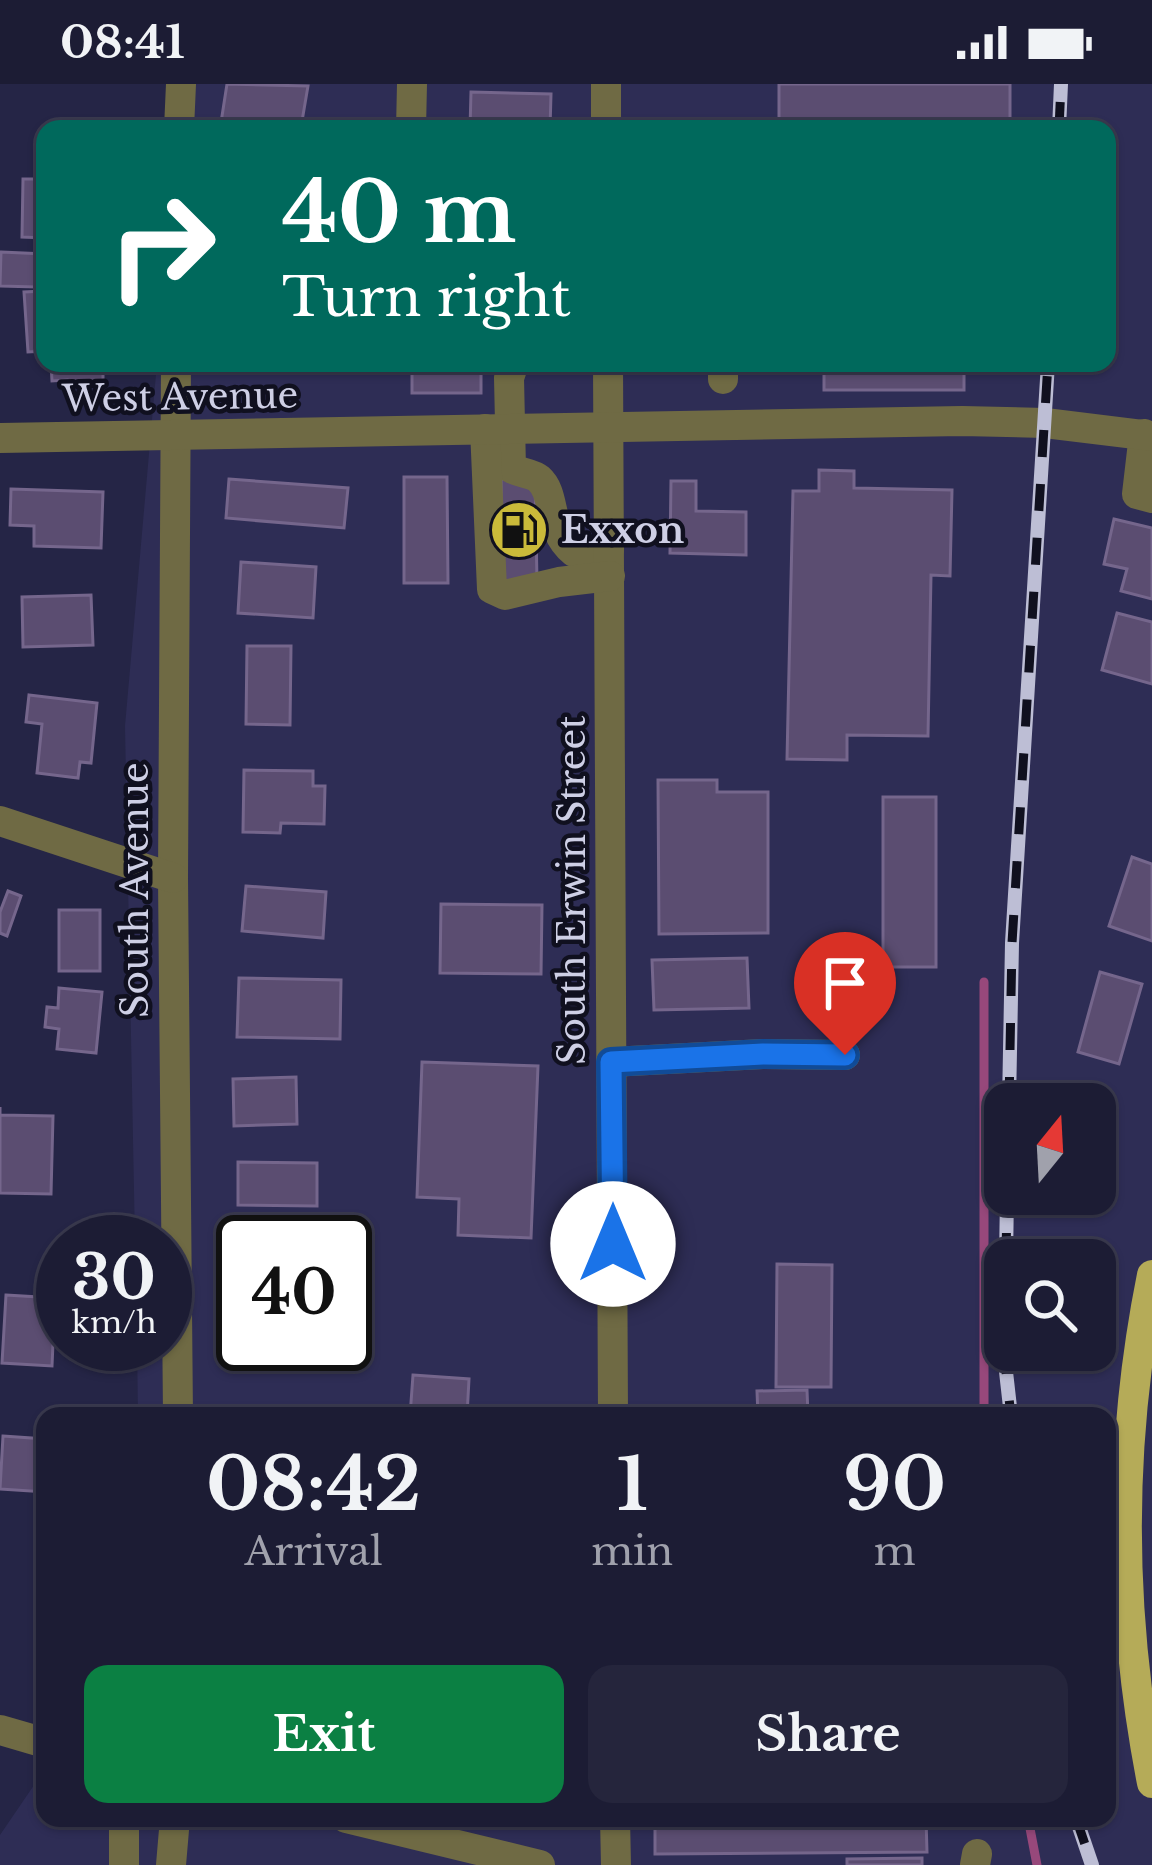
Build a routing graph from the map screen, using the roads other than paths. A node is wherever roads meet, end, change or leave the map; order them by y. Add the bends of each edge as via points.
1 (181, 84) edge
2 (412, 84) edge
3 (606, 84) edge
4 (179, 120) edge
5 (412, 120) edge
6 (606, 120) edge
7 (176, 372) edge
8 (510, 372) edge
9 (608, 372) edge
10 (609, 426) junction
11 (498, 429) junction
12 (1148, 435) edge
13 (176, 437) junction
14 (0, 438) edge
15 (1152, 498) edge
16 (609, 562) junction
17 (0, 821) edge
18 (173, 878) junction
19 (845, 1055) dead end
20 (611, 1062) junction
21 (1152, 1275) edge
22 (178, 1407) edge
23 (614, 1407) edge
24 (0, 1730) edge
25 (36, 1740) edge
26 (1152, 1783) edge
27 (124, 1827) edge
28 (174, 1827) edge
29 (383, 1827) edge
30 (615, 1827) edge
31 (124, 1865) edge
32 (171, 1865) edge
33 (540, 1865) edge
34 (616, 1865) edge

1 - 4 street
2 - 5 street
3 - 6 street
7 - 13 street, South Avenue
8 - 11 street
9 - 10 street, South Erwin Street
10 - 11 street, West Avenue
10 - 12 street, West Avenue via 1006,421
10 - 16 street, South Erwin Street
11 - 13 street, West Avenue
11 - 16 street via 511,468 544,485 559,540
11 - 16 street via 492,589 506,596
12 - 15 street via 1137,494
13 - 14 street, West Avenue
13 - 18 street, South Avenue
16 - 20 street, South Erwin Street
17 - 18 street
18 - 22 street, South Avenue
19 - 20 street
20 - 23 street, South Erwin Street
21 - 26 main road via 1125,1521 1130,1644
24 - 25 street
27 - 31 street
28 - 32 street
29 - 33 street
30 - 34 street

